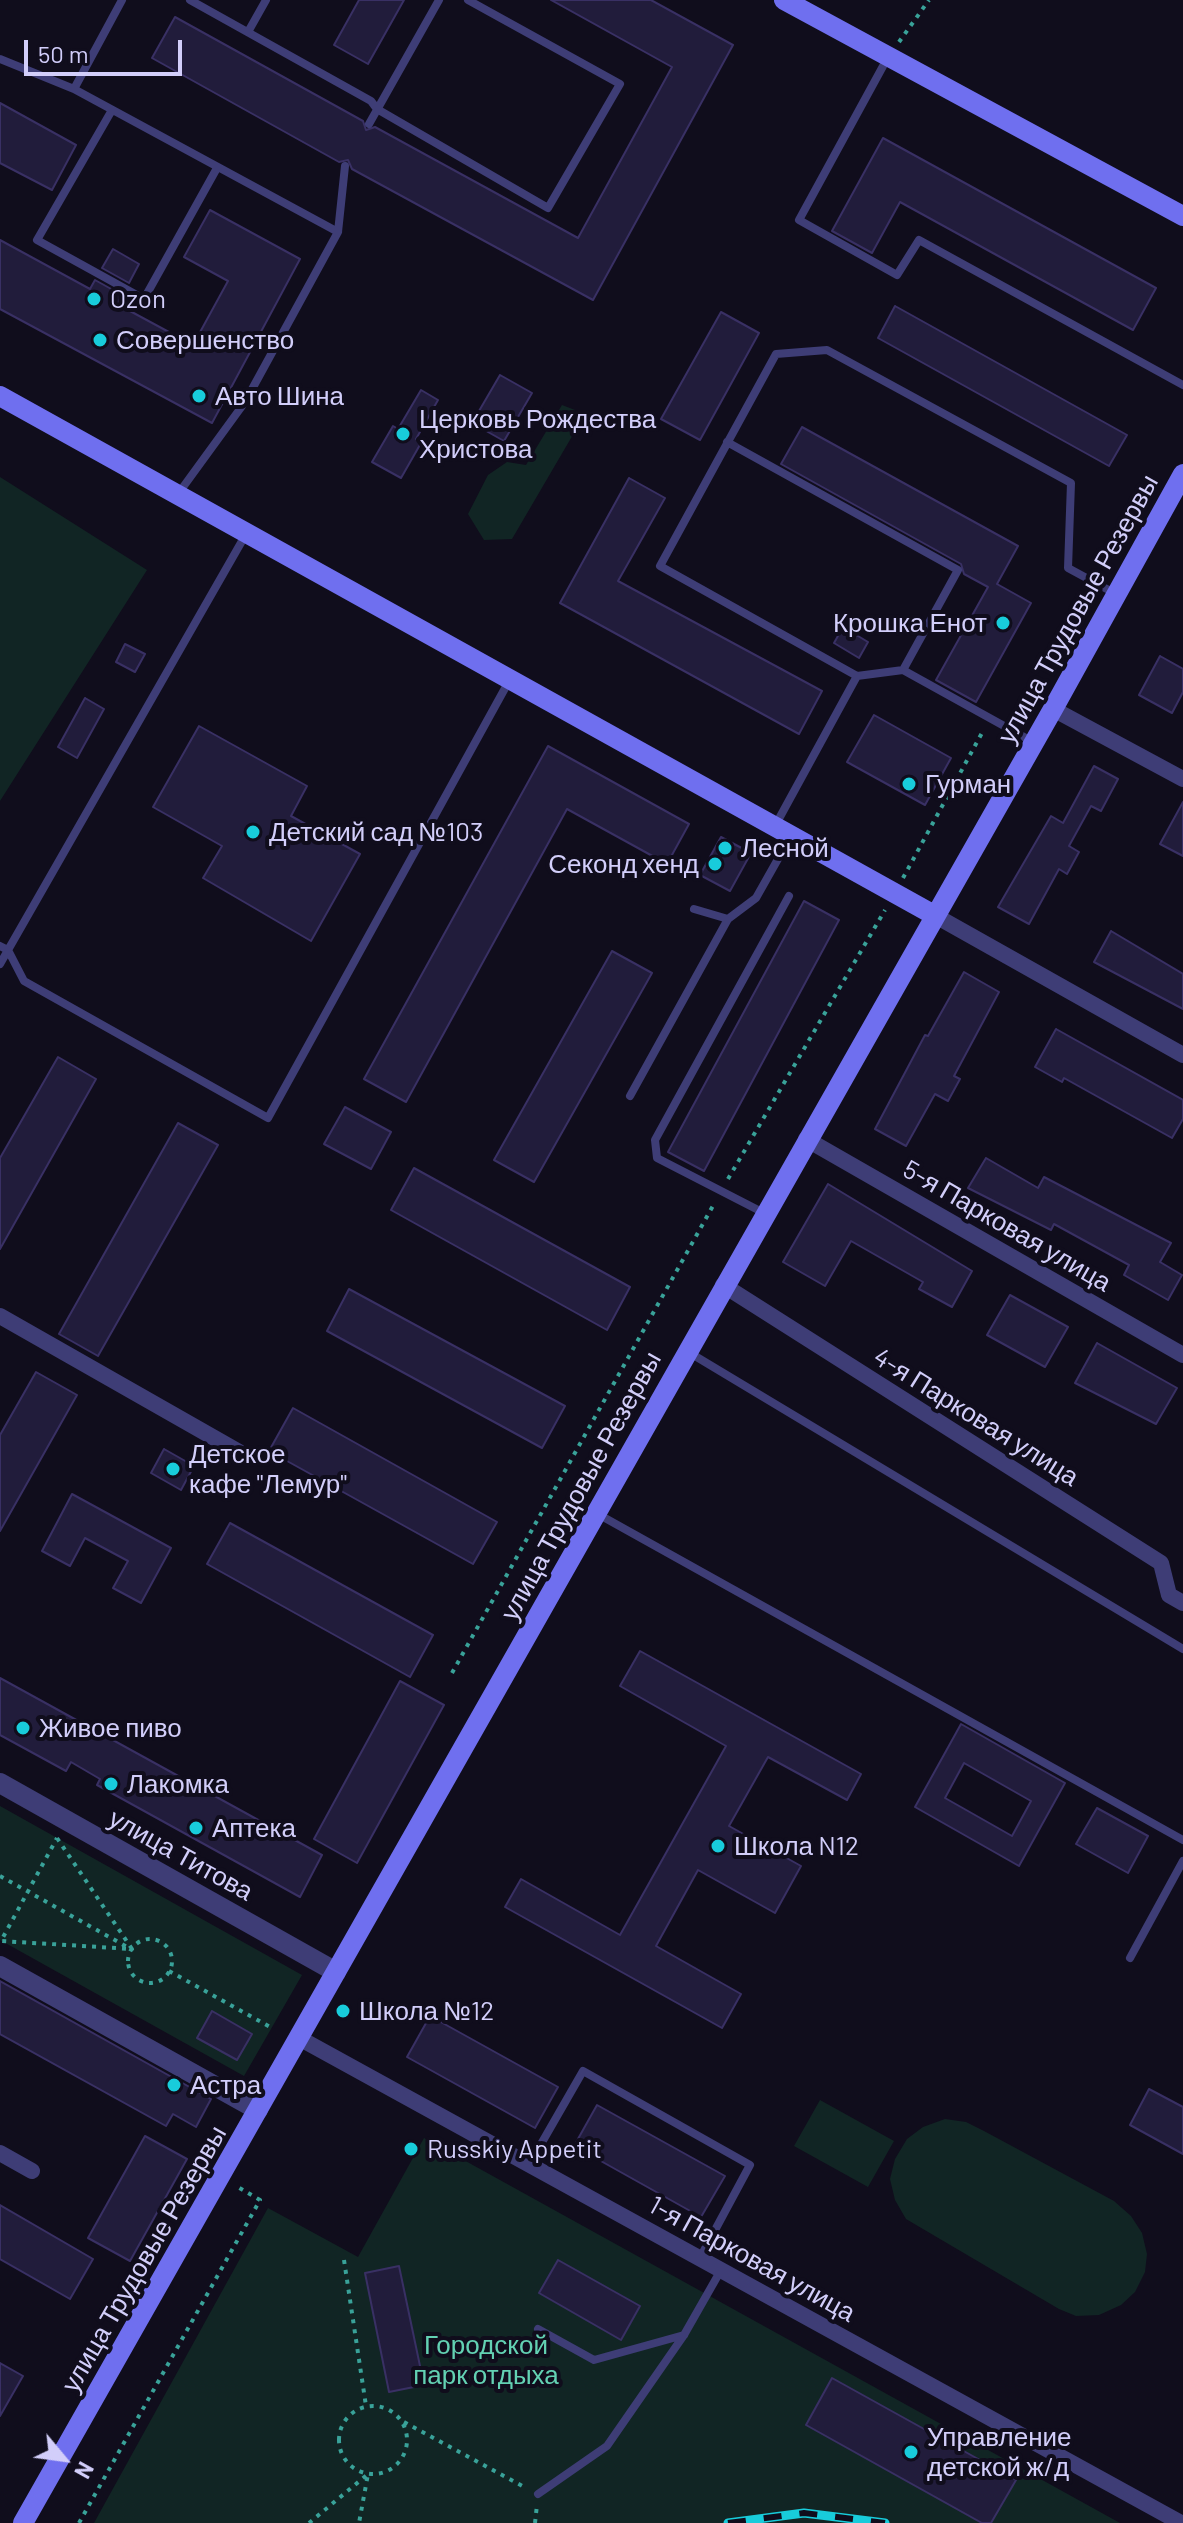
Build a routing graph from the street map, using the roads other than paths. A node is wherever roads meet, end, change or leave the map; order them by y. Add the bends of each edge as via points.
1 (122, 0) edge
2 (190, 0) edge
3 (266, 0) edge
4 (439, 0) edge
5 (468, 0) edge
6 (784, 0) edge
7 (248, 32) junction
8 (888, 57) junction
9 (0, 59) edge
10 (74, 89) junction
11 (377, 109) junction
12 (112, 110) junction
13 (369, 124) dead end
14 (345, 166) dead end
15 (217, 168) junction
16 (1183, 216) edge
17 (338, 232) junction
18 (1183, 385) edge
19 (0, 396) edge
20 (727, 442) junction
21 (1181, 483) edge
22 (178, 495) junction
23 (247, 533) junction
24 (1117, 594) junction
25 (903, 670) junction
26 (857, 676) junction
27 (510, 679) junction
28 (1053, 709) junction
29 (1034, 742) junction
30 (1183, 779) edge
31 (783, 831) junction
32 (789, 896) dead end
33 (694, 909) dead end
34 (934, 915) junction
35 (728, 919) junction
36 (4, 948) edge
37 (0, 964) edge
38 (1183, 1055) edge
39 (630, 1096) dead end
40 (806, 1139) junction
41 (764, 1213) junction
42 (723, 1285) junction
43 (1, 1319) edge
44 (686, 1350) junction
45 (1183, 1355) edge
46 (239, 1452) dead end
47 (596, 1512) junction
48 (1183, 1603) edge
49 (1183, 1649) edge
50 (0, 1783) edge
51 (1183, 1840) edge
52 (1183, 1861) edge
53 (1130, 1958) dead end
54 (0, 1966) edge
55 (336, 1972) junction
56 (299, 2038) junction
57 (258, 2110) junction
58 (0, 2153) edge
59 (529, 2165) junction
60 (32, 2171) dead end
61 (700, 2258) junction
62 (721, 2270) junction
63 (538, 2329) dead end
64 (684, 2335) junction
65 (538, 2494) road end
66 (23, 2523) edge
67 (1181, 2523) edge

1 - 10 lane
2 - 7 lane
3 - 7 lane
4 - 11 lane
5 - 11 lane via 620,84 548,208
6 - 8 main road
7 - 11 lane
8 - 16 main road
8 - 18 lane via 799,220 897,275 919,240
9 - 10 lane
10 - 12 lane
11 - 13 lane
12 - 15 lane
12 - 15 lane via 37,240 144,299
14 - 17 lane
15 - 17 lane
17 - 22 lane via 245,402
19 - 22 main road
20 - 24 lane via 776,354 827,350 1071,483 1068,568
20 - 25 lane via 958,570
20 - 26 lane via 660,566
21 - 24 main road, улица Трудовые Резервы
22 - 23 main road
23 - 27 main road
23 - 36 lane
24 - 28 main road, улица Трудовые Резервы
25 - 26 lane
25 - 29 lane
26 - 31 lane
27 - 31 main road
27 - 36 lane via 268,1118 24,981
28 - 29 main road, улица Трудовые Резервы
28 - 30 street
29 - 34 main road, улица Трудовые Резервы
31 - 34 main road
31 - 35 lane via 756,898
32 - 41 lane via 655,1140 657,1158
33 - 35 lane
34 - 38 street
34 - 40 main road, улица Трудовые Резервы
35 - 39 lane
36 - 37 lane
40 - 41 main road, улица Трудовые Резервы
40 - 45 street, 5-я Парковая улица
41 - 42 main road, улица Трудовые Резервы
42 - 44 main road, улица Трудовые Резервы
42 - 48 street, 4-я Парковая улица via 1161,1563 1169,1595
43 - 46 street
44 - 47 main road, улица Трудовые Резервы
44 - 49 lane
47 - 51 lane
47 - 55 main road, улица Трудовые Резервы
50 - 55 street, улица Титова
52 - 53 lane
54 - 57 street
55 - 56 main road, улица Трудовые Резервы
56 - 57 main road, улица Трудовые Резервы
56 - 59 street, 1-я Парковая улица
57 - 66 main road, улица Трудовые Резервы
58 - 60 street
59 - 61 street, 1-я Парковая улица
59 - 61 lane via 583,2071 750,2165
61 - 62 street, 1-я Парковая улица
62 - 64 lane
62 - 67 street, 1-я Парковая улица
63 - 64 lane via 594,2360
64 - 65 lane via 607,2446

